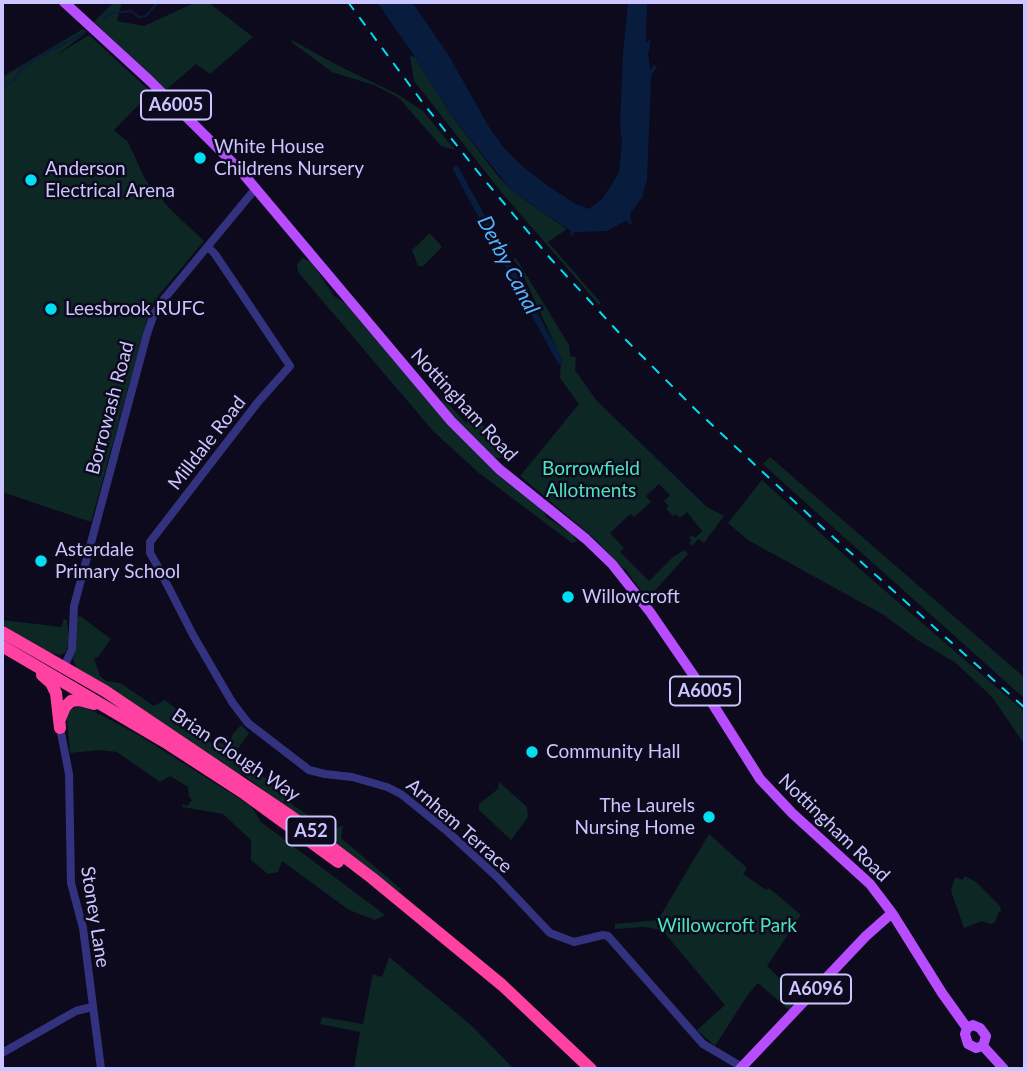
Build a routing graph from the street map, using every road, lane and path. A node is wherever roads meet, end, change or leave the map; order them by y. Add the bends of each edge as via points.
1 (64, 2) edge
2 (256, 188) junction
3 (208, 247) junction
4 (150, 541) joint
5 (2, 632) edge
6 (2, 647) edge
7 (64, 667) junction
8 (114, 711) junction
9 (60, 724) junction
10 (892, 913) junction
11 (92, 1007) junction
12 (2, 1053) edge
13 (741, 1068) edge
14 (101, 1069) edge
15 (580, 1069) edge
16 (591, 1069) edge
17 (1004, 1069) edge

1 - 2 main road, A6005 via 207,135
2 - 3 street, Borrowash Road
2 - 10 main road, Nottingham Road / A6005 via 451,421 612,564 650,611 765,786 870,884
3 - 4 street, Milldale Road via 290,366
3 - 7 street, Borrowash Road via 164,299 147,334 74,606 72,649
4 - 13 street, Arnhem Terrace via 150,553 193,635 248,723 309,770 352,777 401,794 497,877 550,933 574,942 610,937 703,1044
5 - 7 highway, Brian Clough Way / A52
6 - 8 highway, Brian Clough Way / A52
6 - 9 highway via 51,683 57,693
7 - 16 highway, Brian Clough Way / A52 via 201,754 343,855 502,985
8 - 9 highway via 75,700 65,706
8 - 15 highway, Brian Clough Way / A52 via 242,792 341,864 505,998
9 - 11 street, Stoney Lane via 69,774 71,883 83,928
10 - 13 main road, A6096
10 - 17 main road, Nottingham Road / A6005 via 967,1028 981,1028 986,1036 983,1046
11 - 12 street via 76,1011
11 - 14 street, Stoney Lane

